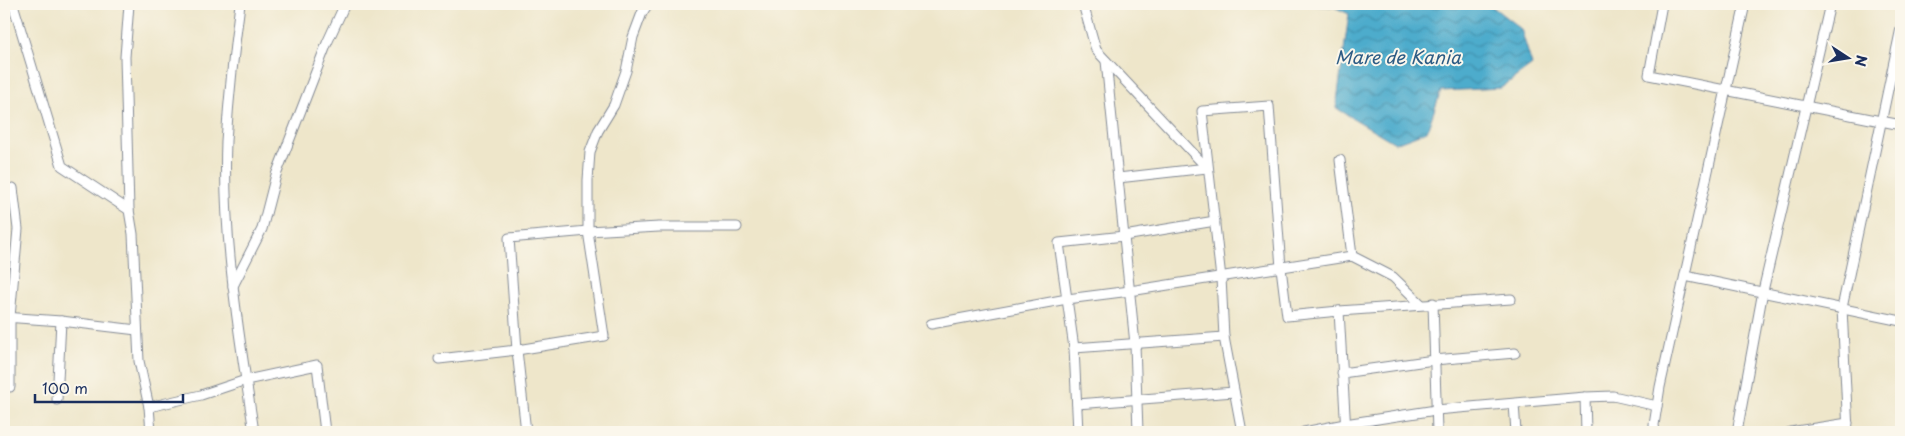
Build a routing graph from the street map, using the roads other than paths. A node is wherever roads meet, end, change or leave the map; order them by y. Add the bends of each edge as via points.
1 (13, 4) edge
2 (129, 4) edge
3 (240, 4) edge
4 (345, 4) edge
5 (648, 4) edge
6 (1083, 4) edge
7 (1662, 4) edge
8 (1745, 4) edge
9 (1830, 4) edge
10 (1901, 28) edge
11 (1106, 60) junction
12 (1726, 90) junction
13 (1806, 106) junction
14 (1882, 121) junction
15 (1901, 125) edge
16 (1340, 160) dead end
17 (1207, 168) junction
18 (1118, 178) junction
19 (13, 188) dead end
20 (129, 210) junction
21 (1215, 221) junction
22 (736, 227) dead end
23 (588, 231) junction
24 (1124, 236) junction
25 (1352, 256) junction
26 (1281, 268) junction
27 (1685, 276) junction
28 (1221, 278) junction
29 (232, 287) junction
30 (1763, 291) junction
31 (1130, 292) junction
32 (1067, 299) junction
33 (1511, 299) dead end
34 (1433, 303) junction
35 (1422, 304) junction
36 (1842, 308) junction
37 (1339, 311) junction
38 (7, 317) edge
39 (61, 321) junction
40 (1901, 321) edge
41 (931, 324) dead end
42 (138, 330) junction
43 (1224, 337) junction
44 (1135, 344) junction
45 (1074, 348) junction
46 (517, 350) junction
47 (1515, 353) dead end
48 (439, 359) dead end
49 (1434, 360) junction
50 (1342, 373) junction
51 (246, 380) junction
52 (10, 386) dead end
53 (1234, 392) junction
54 (1585, 397) junction
55 (58, 400) dead end
56 (1137, 400) junction
57 (1077, 404) junction
58 (1514, 404) junction
59 (149, 406) junction
60 (1657, 406) junction
61 (1436, 410) junction
62 (1346, 428) edge
63 (1848, 428) edge
64 (150, 432) edge
65 (254, 432) edge
66 (325, 432) edge
67 (526, 432) edge
68 (1078, 432) edge
69 (1138, 432) edge
70 (1242, 432) edge
71 (1304, 432) edge
72 (1437, 432) edge
73 (1516, 432) edge
74 (1586, 432) edge
75 (1655, 432) edge
76 (1737, 432) edge
77 (1790, 432) edge

1 - 20 street via 62,166
2 - 20 street via 125,57
3 - 29 street via 226,141
4 - 29 street via 276,174 262,229
5 - 23 street via 633,37 614,105 590,152
6 - 11 street via 1096,50
7 - 12 street via 1649,75
8 - 12 street
9 - 13 street
10 - 14 street
11 - 17 street
11 - 18 street
12 - 13 street
12 - 27 street
13 - 14 street
13 - 30 street
14 - 15 street
14 - 36 street
16 - 25 street
17 - 18 street
17 - 21 street
17 - 26 street via 1202,111 1269,106
18 - 24 street
19 - 38 street via 18,229
20 - 42 street
21 - 24 street
21 - 28 street
22 - 23 street
23 - 46 street via 509,238
23 - 46 street via 604,336
24 - 31 street
24 - 32 street via 1059,243
25 - 26 street
25 - 35 street via 1393,277
26 - 28 street
26 - 37 street via 1287,316
27 - 30 street
27 - 60 street
28 - 31 street
28 - 43 street
29 - 51 street
30 - 36 street
30 - 76 street
31 - 32 street
31 - 44 street
32 - 41 street
32 - 45 street
33 - 34 street
34 - 35 street
34 - 49 street
35 - 37 street
36 - 40 street
36 - 63 street
37 - 50 street
38 - 39 street
38 - 52 street
39 - 42 street
39 - 55 street
42 - 59 street via 139,360
43 - 44 street
43 - 53 street
44 - 45 street
44 - 56 street
45 - 57 street
46 - 48 street
46 - 67 street
47 - 49 street
49 - 50 street
49 - 61 street
50 - 62 street
51 - 59 street via 201,395
51 - 65 street
51 - 66 street via 317,365
53 - 56 street
53 - 70 street
54 - 58 street
54 - 60 street via 1613,396
54 - 74 street
56 - 57 street
56 - 69 street
57 - 68 street
58 - 61 street
58 - 73 street
59 - 64 street
60 - 75 street
61 - 62 street
61 - 72 street
62 - 71 street
63 - 77 street

